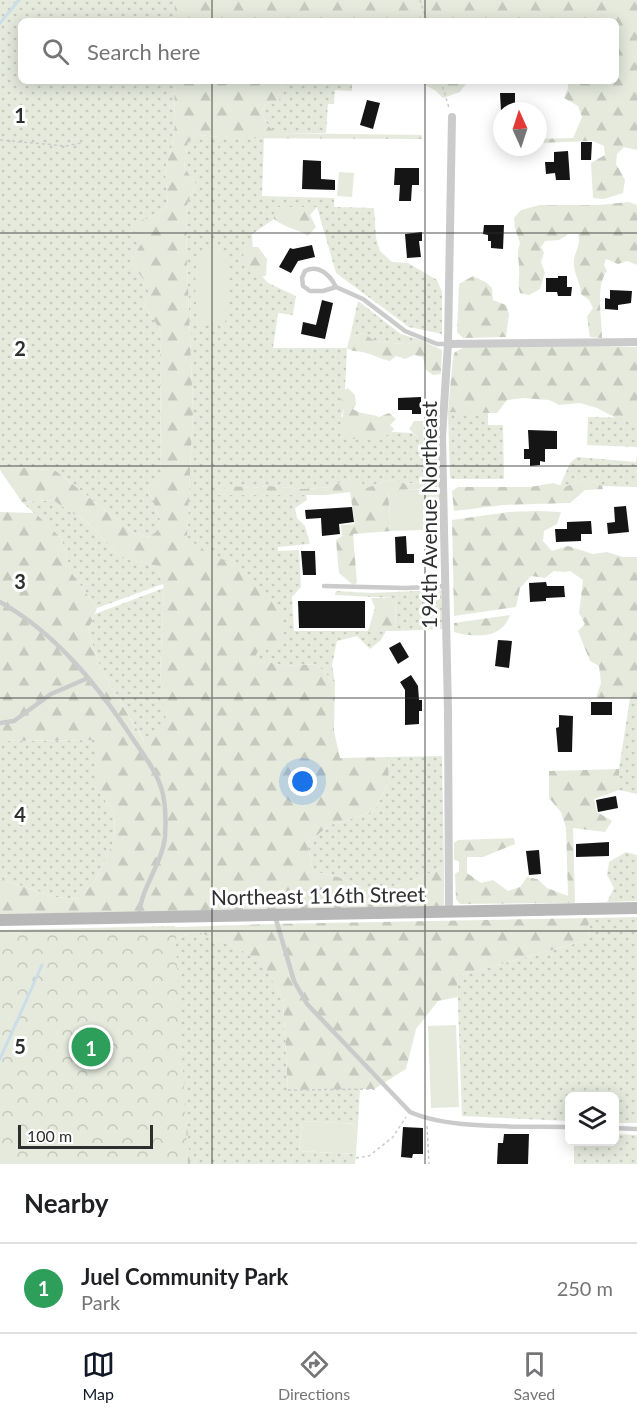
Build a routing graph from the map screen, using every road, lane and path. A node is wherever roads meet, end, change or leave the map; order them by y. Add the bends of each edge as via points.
1 (420, 0) edge
2 (426, 18) edge
3 (442, 84) edge
4 (452, 117) joint
5 (0, 140) edge
6 (81, 143) dead end
7 (336, 287) junction
8 (637, 342) edge
9 (448, 344) junction
10 (324, 586) dead end
11 (446, 586) junction
12 (0, 602) edge
13 (88, 678) junction
14 (0, 723) edge
15 (637, 908) edge
16 (449, 913) junction
17 (274, 915) junction
18 (138, 918) junction
19 (0, 920) edge
20 (288, 1090) dead end
21 (391, 1091) junction
22 (410, 1113) junction
23 (424, 1119) junction
24 (565, 1127) edge
25 (619, 1128) edge
26 (637, 1129) edge
27 (356, 1158) dead end
28 (429, 1164) edge

1 - 2 path
3 - 4 path
4 - 9 street, 194th Avenue Northeast
5 - 6 path via 66,146
7 - 7 lane via 310,291 303,286 302,278 305,271 320,269
7 - 9 lane via 363,299 405,331 437,344
8 - 9 street
9 - 11 street, 194th Avenue Northeast via 442,437
10 - 11 lane
11 - 16 street, 194th Avenue Northeast
12 - 13 lane via 46,634
13 - 14 lane via 51,694 14,720
13 - 18 lane via 112,707 161,787 165,838
15 - 16 street, Northeast 116th Street
16 - 17 street, Northeast 116th Street
17 - 18 street, Northeast 116th Street
17 - 21 lane via 294,981 307,1004
18 - 19 street, Northeast 116th Street
20 - 21 path
21 - 22 lane
22 - 23 lane
22 - 27 path via 393,1137 369,1156
23 - 24 lane
23 - 28 path
25 - 26 lane

